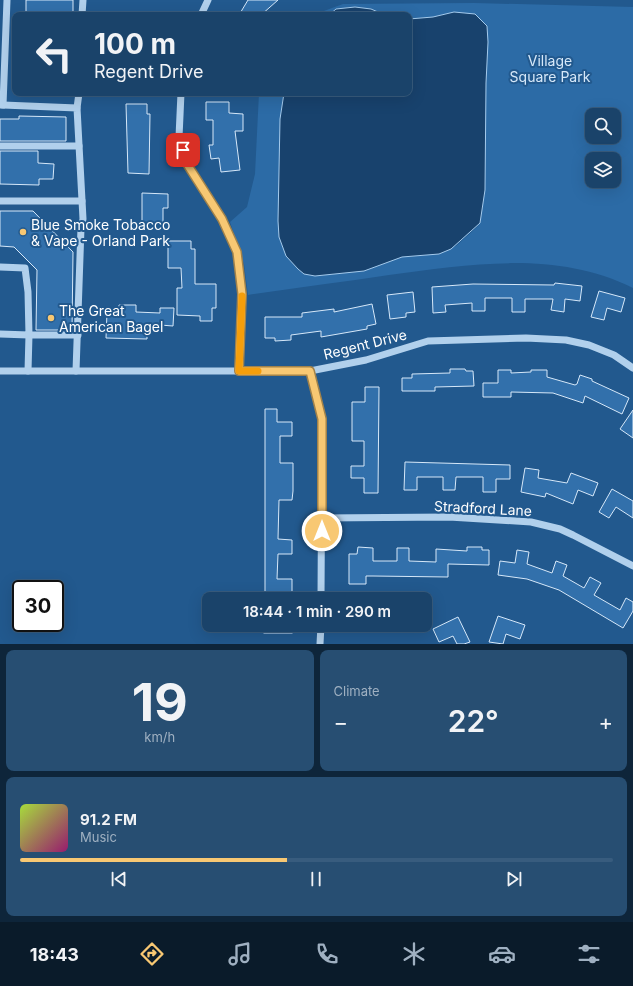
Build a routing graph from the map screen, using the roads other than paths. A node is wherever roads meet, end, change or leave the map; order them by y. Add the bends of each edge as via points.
1 (7, 0) edge
2 (83, 0) edge
3 (208, 0) edge
4 (82, 12) edge
5 (202, 12) edge
6 (3, 37) edge
7 (79, 96) edge
8 (181, 96) edge
9 (2, 105) edge
10 (77, 108) junction
11 (0, 146) edge
12 (79, 146) junction
13 (0, 201) edge
14 (82, 201) junction
15 (0, 267) edge
16 (0, 334) edge
17 (78, 334) junction
18 (28, 335) junction
19 (633, 368) edge
20 (0, 371) edge
21 (28, 371) junction
22 (76, 371) junction
23 (239, 371) junction
24 (310, 371) junction
25 (322, 518) junction
26 (633, 566) edge
27 (321, 592) edge
28 (320, 632) edge
29 (320, 644) edge

1 - 6 street
2 - 4 street
3 - 5 street
6 - 9 street
7 - 10 street
8 - 23 street via 179,137 187,164 222,219 237,252 242,294
9 - 10 street
10 - 12 street
11 - 12 street
12 - 14 street
13 - 14 street
14 - 17 street
15 - 18 street via 26,268
16 - 18 street
17 - 18 street
17 - 22 street
18 - 21 street
19 - 24 street, Regent Drive via 589,345 566,340 526,338 428,341 366,360
20 - 21 street, Regent Drive
21 - 22 street, Regent Drive
22 - 23 street, Regent Drive
23 - 24 street, Regent Drive
24 - 25 street via 322,419
25 - 26 street, Stradford Lane via 449,518 531,522 574,535
25 - 27 street
28 - 29 street

